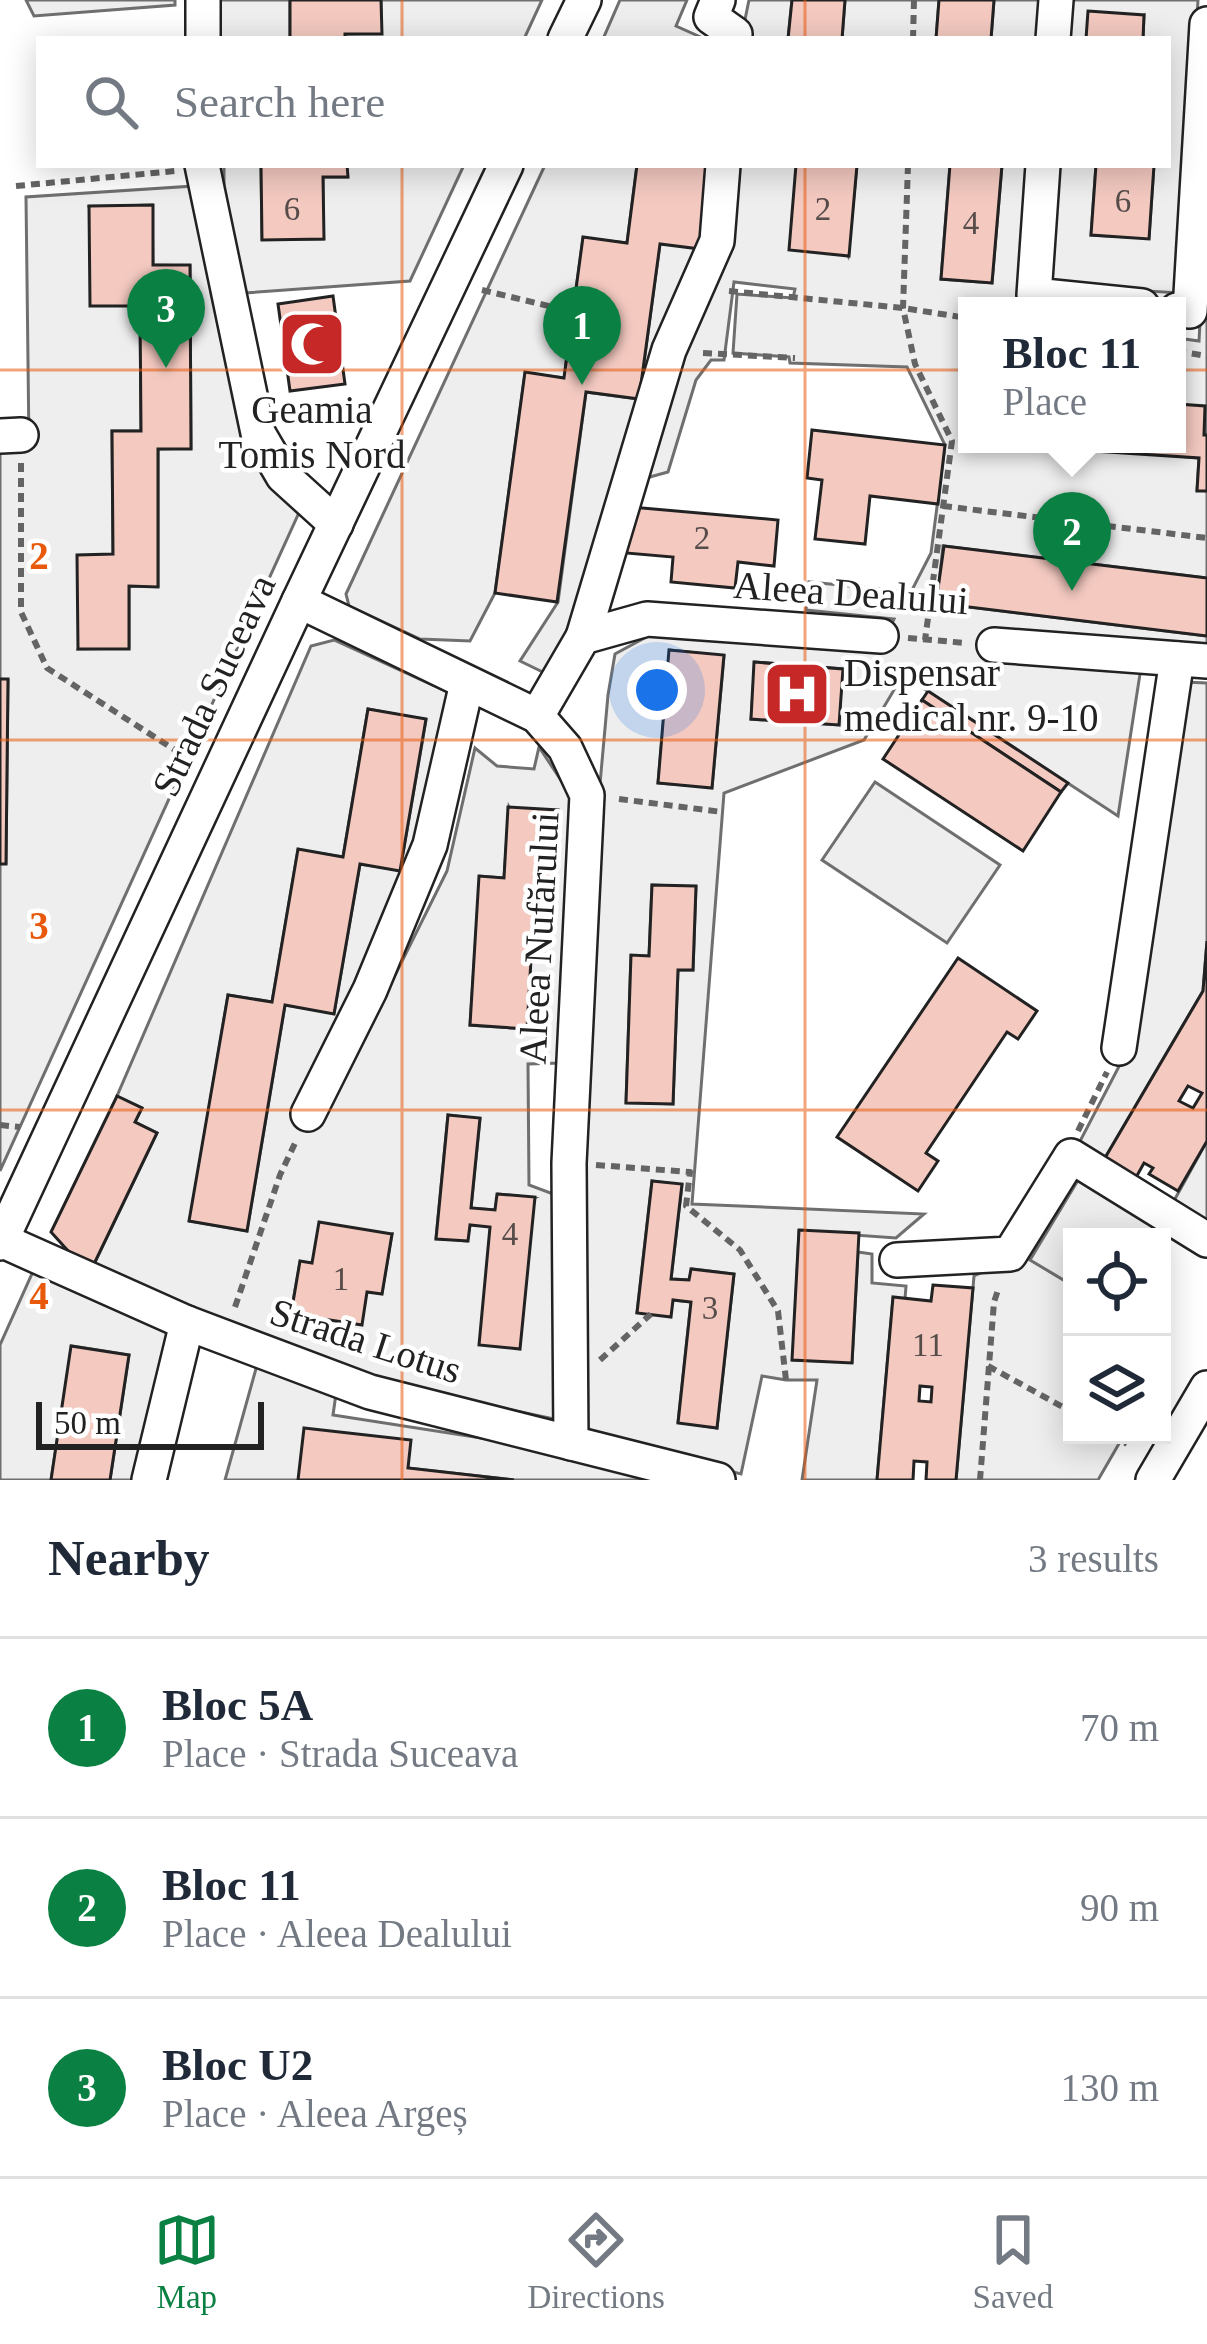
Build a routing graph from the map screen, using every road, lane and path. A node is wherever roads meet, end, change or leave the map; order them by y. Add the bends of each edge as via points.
1 (203, 0) edge
2 (584, 0) edge
3 (718, 0) edge
4 (914, 0) edge
5 (1056, 0) edge
6 (1207, 24) edge
7 (203, 36) edge
8 (567, 36) edge
9 (735, 36) edge
10 (913, 36) edge
11 (1053, 36) edge
12 (192, 168) edge
13 (202, 168) edge
14 (505, 168) edge
15 (723, 168) edge
16 (908, 168) edge
17 (1043, 168) edge
18 (16, 186) dead end
19 (695, 287) junction
20 (478, 290) dead end
21 (1054, 297) edge
22 (903, 308) junction
23 (561, 309) dead end
24 (1186, 311) edge
25 (958, 317) edge
26 (669, 350) junction
27 (795, 358) dead end
28 (11, 436) edge
29 (943, 506) junction
30 (336, 524) junction
31 (1207, 538) edge
32 (298, 601) junction
33 (881, 636) joint
34 (583, 637) junction
35 (925, 640) junction
36 (994, 645) joint
37 (1192, 660) edge
38 (467, 683) junction
39 (537, 716) junction
40 (194, 762) dead end
41 (587, 795) junction
42 (722, 812) dead end
43 (1119, 1048) joint
44 (308, 1114) joint
45 (0, 1125) edge
46 (27, 1128) dead end
47 (1071, 1156) junction
48 (569, 1163) junction
49 (1207, 1240) edge
50 (1, 1241) edge
51 (1010, 1255) junction
52 (897, 1260) dead end
53 (651, 1314) dead end
54 (188, 1323) junction
55 (225, 1338) junction
56 (988, 1366) junction
57 (786, 1380) dead end
58 (572, 1386) junction
59 (1207, 1388) edge
60 (1063, 1407) edge
61 (571, 1443) junction
62 (149, 1480) edge
63 (718, 1480) edge
64 (980, 1480) edge
65 (1153, 1480) edge

1 - 7 street
2 - 8 street
3 - 9 street via 711,17
4 - 10 path
5 - 11 street
6 - 24 street
12 - 18 path
13 - 30 street via 258,433 284,476
14 - 30 street, Strada Suceava
15 - 19 street via 717,241
16 - 22 path
17 - 21 street via 1034,295
19 - 22 path
19 - 26 street
20 - 23 path
22 - 25 path
22 - 29 path via 915,364 952,441
26 - 27 path
26 - 34 street
28 - 40 path via 22,612 47,668
29 - 31 path
29 - 35 path
30 - 32 street, Strada Suceava
32 - 38 street, Aleea Nufărului
32 - 50 street, Strada Suceava
33 - 34 street, Aleea Dealului via 647,619
33 - 35 path, Aleea Dealului
34 - 39 street
35 - 36 path, Aleea Dealului
36 - 37 street, Aleea Dealului
37 - 43 street
38 - 39 street, Aleea Nufărului
38 - 44 street via 430,845
39 - 41 street, Aleea Nufărului via 565,748
41 - 42 path
41 - 48 street, Aleea Nufărului
43 - 47 path
44 - 55 path
45 - 46 path
47 - 49 street
47 - 51 street
48 - 57 path via 690,1172 686,1206 740,1250 778,1311
48 - 58 street, Aleea Nufărului
50 - 54 street, Strada Lotus
51 - 52 street
51 - 56 path via 994,1302
53 - 58 path
54 - 55 street, Strada Lotus
54 - 62 street
55 - 61 street, Strada Lotus via 370,1392
56 - 60 path
56 - 64 path
58 - 61 street, Aleea Nufărului
59 - 65 street
61 - 63 street, Strada Lotus

